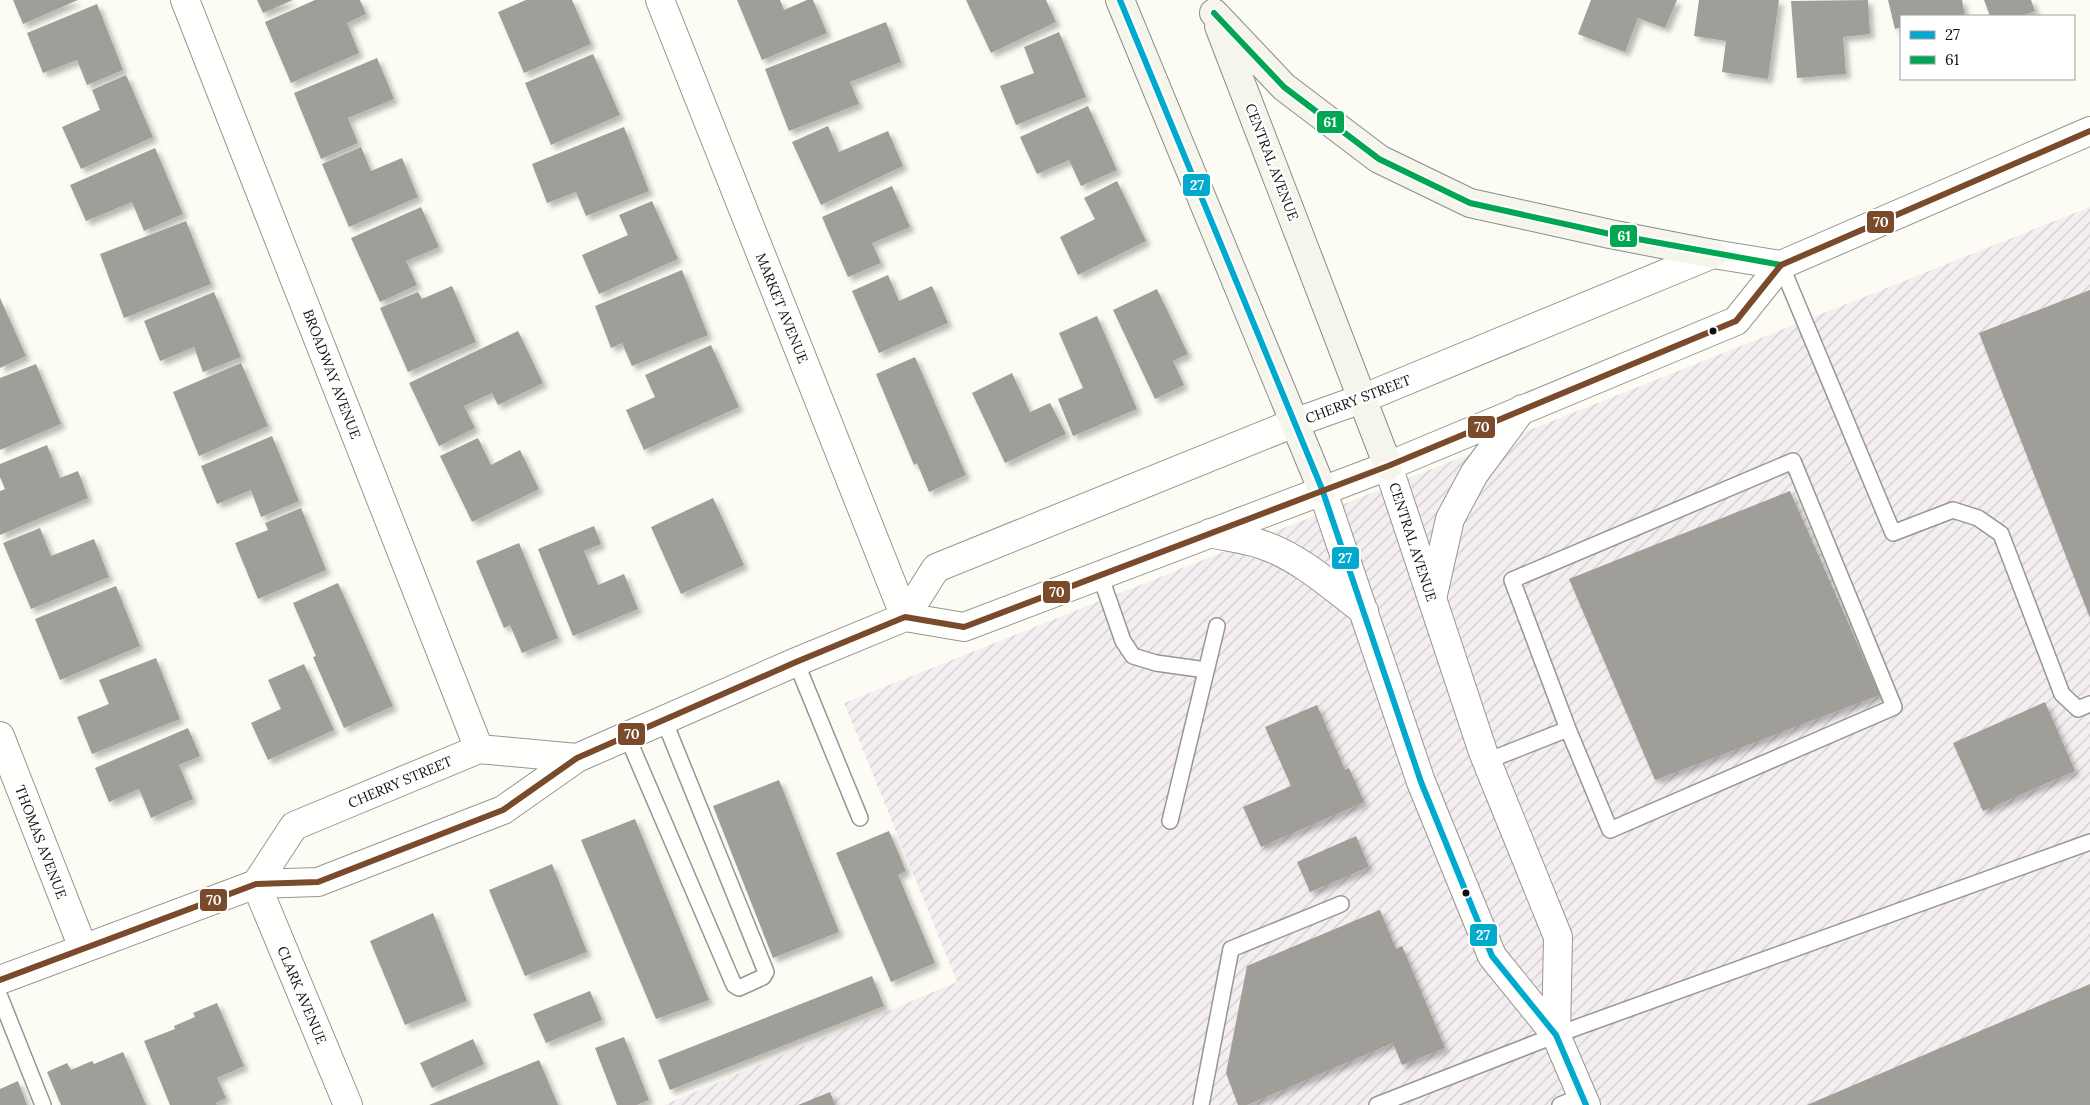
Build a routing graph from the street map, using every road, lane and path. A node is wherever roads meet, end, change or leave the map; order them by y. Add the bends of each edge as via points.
1 (186, 0) edge
2 (660, 0) edge
3 (1120, 0) edge
4 (1211, 6) edge
5 (2090, 130) edge
6 (1713, 254) junction
7 (1781, 265) junction
8 (1364, 398) junction
9 (1523, 409) junction
10 (1294, 423) junction
11 (1388, 466) junction
12 (1322, 490) junction
13 (1210, 533) junction
14 (1100, 575) junction
15 (1432, 599) junction
16 (1364, 611) junction
17 (905, 617) junction
18 (1217, 626) dead end
19 (796, 662) junction
20 (1206, 670) junction
21 (2090, 704) edge
22 (664, 720) junction
23 (1568, 729) junction
24 (0, 736) edge
25 (627, 736) junction
26 (479, 749) junction
27 (577, 758) junction
28 (1487, 761) junction
29 (860, 818) dead end
30 (1170, 821) dead end
31 (2090, 842) edge
32 (256, 884) junction
33 (1341, 904) dead end
34 (83, 948) junction
35 (0, 980) edge
36 (0, 997) edge
37 (1556, 1035) junction
38 (1576, 1102) edge
39 (43, 1105) edge
40 (348, 1105) edge
41 (1201, 1105) edge
42 (1377, 1105) edge

1 - 26 street, BROADWAY AVENUE
2 - 17 street, MARKET AVENUE
3 - 10 main road, CENTRAL AVENUE
4 - 6 main road via 1284,87 1379,159 1470,203
4 - 8 main road, CENTRAL AVENUE
5 - 7 street
6 - 7 street
6 - 8 street, CHERRY STREET
7 - 9 street via 1736,321
7 - 21 lane via 1893,533 1953,510 1978,518 2000,534 2062,694 2078,709
8 - 10 street, CHERRY STREET
8 - 11 main road, CENTRAL AVENUE
9 - 11 street
9 - 15 street via 1474,474 1450,519
10 - 12 main road, CENTRAL AVENUE
10 - 17 street, CHERRY STREET via 936,568
11 - 12 street
11 - 15 street, CENTRAL AVENUE
12 - 13 street
12 - 16 street, CENTRAL AVENUE
13 - 14 street
13 - 16 street via 1263,545 1287,556
14 - 17 street via 964,627
14 - 20 lane via 1123,641 1133,656 1156,664
15 - 28 street, CENTRAL AVENUE
16 - 37 street, CENTRAL AVENUE via 1421,782 1492,956
17 - 19 street, CHERRY STREET
18 - 20 lane
19 - 22 street, CHERRY STREET
19 - 29 lane
20 - 30 lane
22 - 25 street, CHERRY STREET
22 - 25 lane via 766,972 763,978 739,988 734,985
23 - 23 lane via 1512,580 1793,462 1894,707 1610,830
23 - 28 lane
24 - 34 street, THOMAS AVENUE
25 - 27 street, CHERRY STREET
26 - 27 street, CHERRY STREET
26 - 32 street, CHERRY STREET via 294,826
27 - 32 street, CHERRY STREET via 503,810 318,882
28 - 37 street, CENTRAL AVENUE via 1558,937
31 - 37 lane
32 - 34 street, CHERRY STREET
32 - 40 street, CLARK AVENUE
33 - 41 lane via 1231,949
34 - 35 street, CHERRY STREET
36 - 39 lane
37 - 38 street, CENTRAL AVENUE
37 - 42 lane

